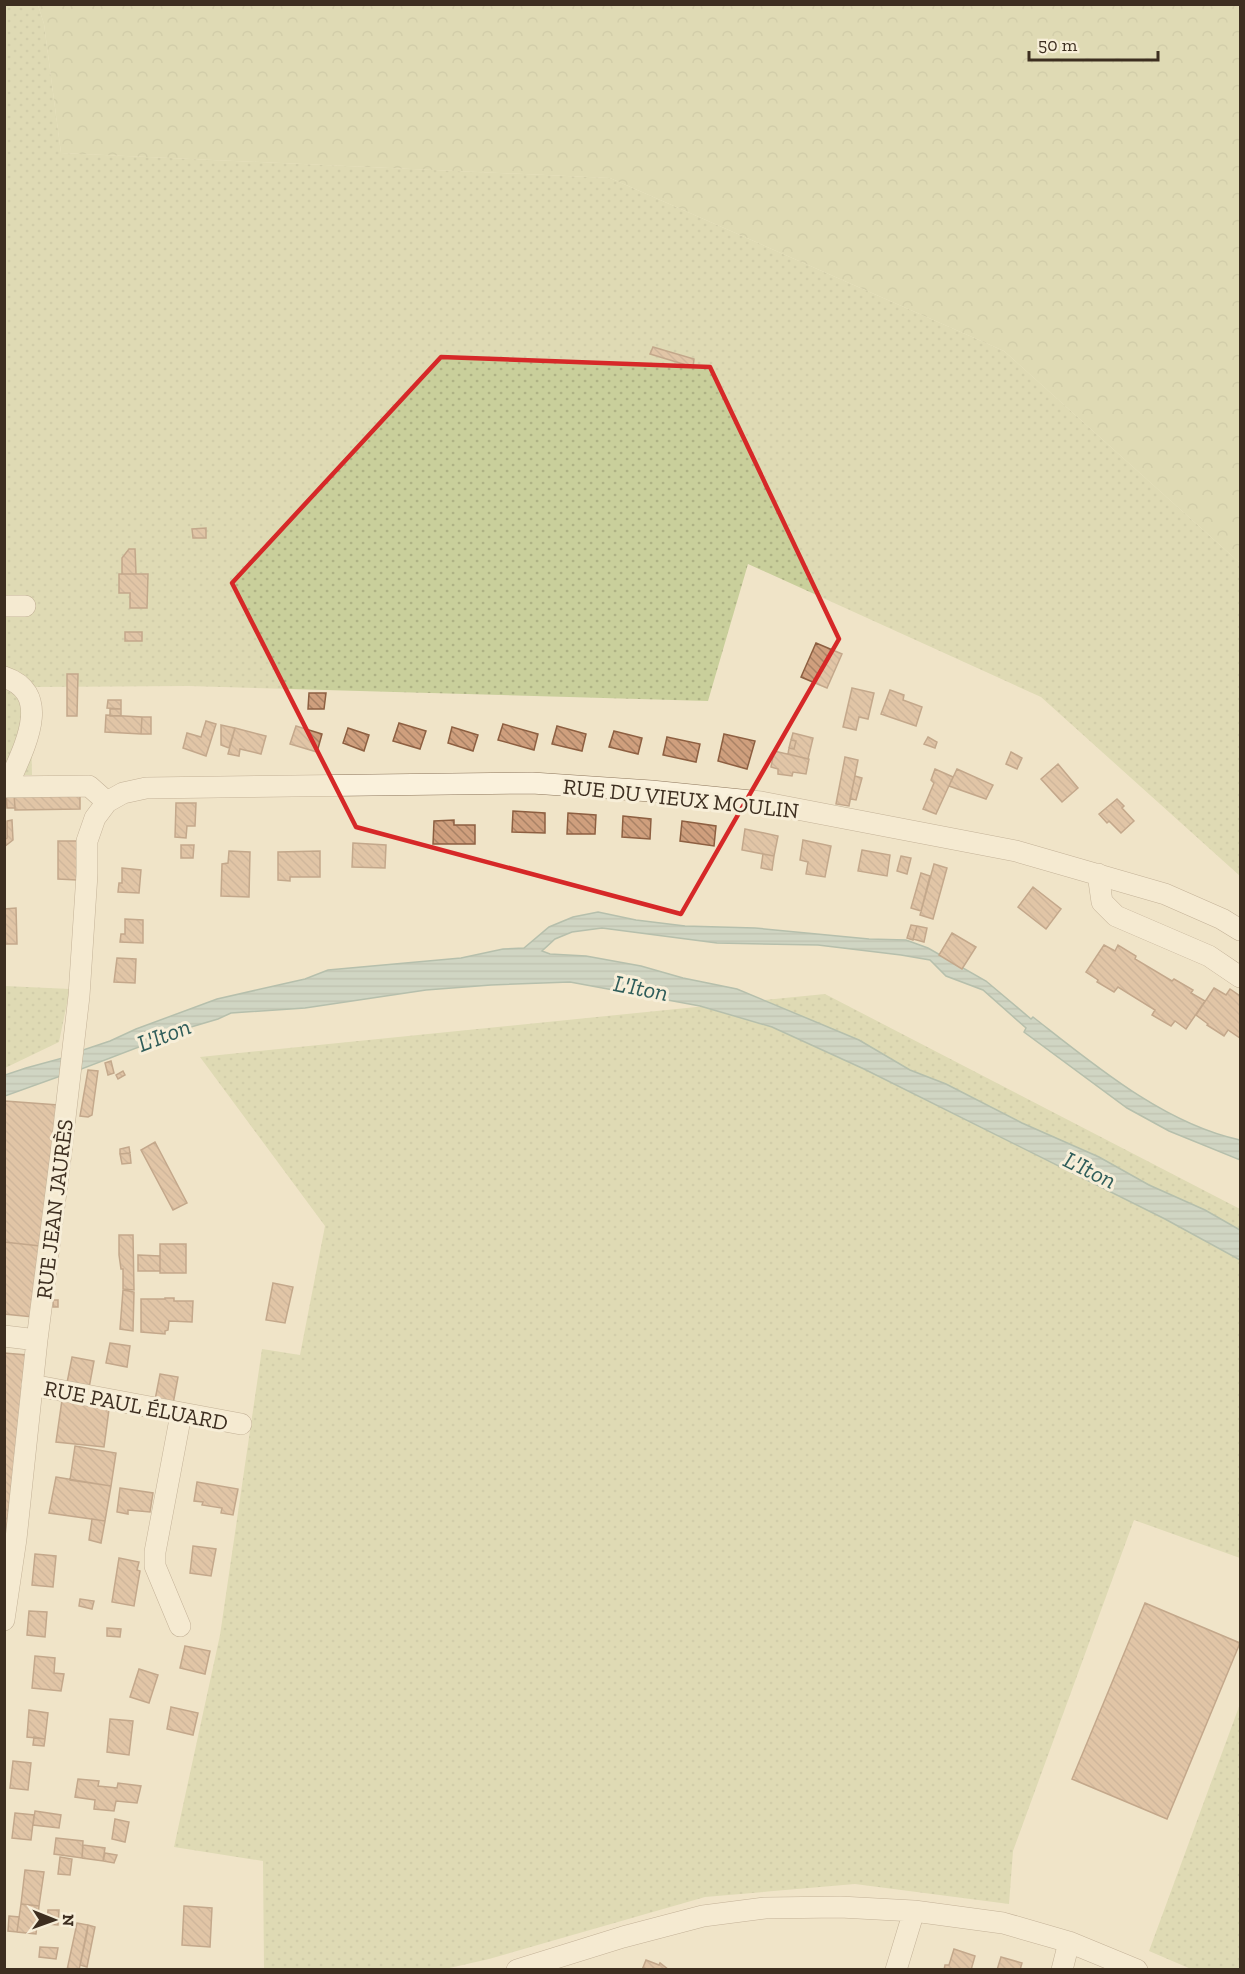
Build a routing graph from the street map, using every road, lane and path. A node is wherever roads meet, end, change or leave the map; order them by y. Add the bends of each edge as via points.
1 (4, 677) edge
2 (6, 787) edge
3 (107, 802) junction
4 (1098, 874) junction
5 (1240, 930) edge
6 (1240, 977) edge
7 (4, 1336) edge
8 (37, 1340) junction
9 (32, 1385) junction
10 (181, 1414) junction
11 (241, 1424) dead end
12 (4, 1620) edge
13 (180, 1626) dead end
14 (914, 1911) junction
15 (1069, 1942) junction
16 (517, 1970) edge
17 (896, 1970) edge
18 (1062, 1970) edge
19 (1137, 1970) edge

1 - 2 street via 25,687 33,712
2 - 3 street via 88,786
3 - 4 street, RUE DU VIEUX MOULIN via 123,793 146,788 532,783 651,791 761,802 1017,851
3 - 8 street, RUE JEAN JAURÈS via 95,818 87,841 79,996
4 - 5 street, RUE DU VIEUX MOULIN via 1165,894
4 - 6 street via 1102,902 1116,916 1209,956
7 - 8 street
8 - 9 street, RUE JEAN JAURÈS
9 - 10 street, RUE PAUL ÉLUARD
9 - 12 street, RUE JEAN JAURÈS
10 - 11 street, RUE PAUL ÉLUARD
10 - 13 street via 155,1552 155,1566
14 - 15 street via 1003,1923
14 - 16 street via 765,1908 703,1916
14 - 17 street
15 - 18 street
15 - 19 street

